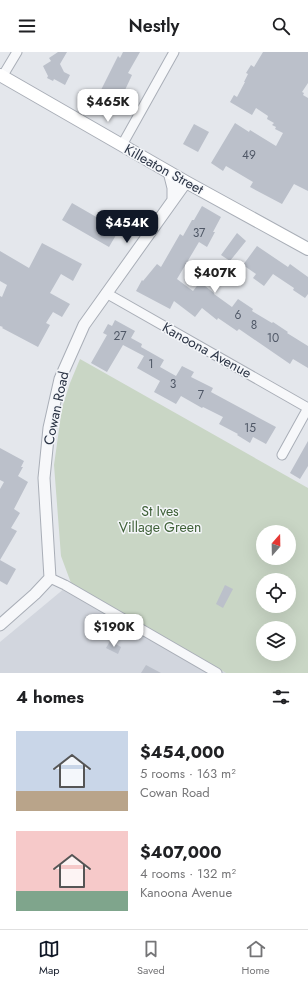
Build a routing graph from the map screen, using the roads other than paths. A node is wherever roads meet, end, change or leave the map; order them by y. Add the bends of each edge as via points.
1 (16, 52) edge
2 (174, 52) edge
3 (1, 76) edge
4 (122, 145) junction
5 (169, 172) junction
6 (186, 182) junction
7 (173, 200) junction
8 (308, 249) edge
9 (106, 293) junction
10 (308, 408) edge
11 (282, 455) dead end
12 (50, 578) junction
13 (0, 625) edge
14 (216, 673) edge

1 - 3 street
2 - 4 street
3 - 4 main road, Killeaton Street
4 - 5 main road, Killeaton Street
5 - 6 main road, Killeaton Street
5 - 7 street
6 - 7 street, Cowan Road
6 - 8 main road, Killeaton Street
7 - 9 street, Cowan Road
9 - 10 street, Kanoona Avenue
9 - 12 street, Cowan Road via 84,325 65,367 49,428 44,478
10 - 11 street
12 - 13 street
12 - 14 street

